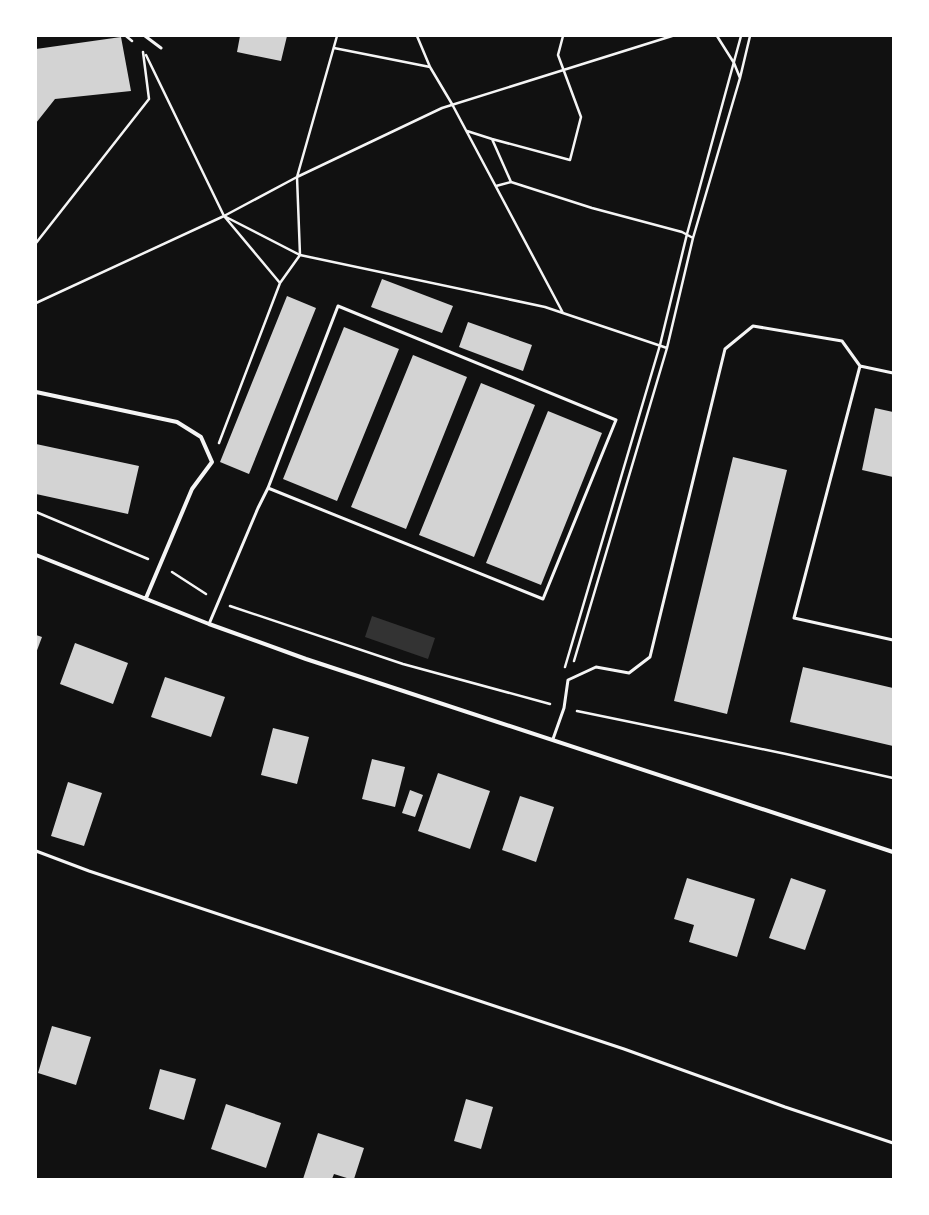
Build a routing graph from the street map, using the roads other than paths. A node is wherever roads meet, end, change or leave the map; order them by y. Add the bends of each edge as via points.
1 (145, 36) edge
2 (161, 48) dead end
3 (860, 366) junction
4 (893, 373) edge
5 (36, 392) edge
6 (268, 488) junction
7 (36, 555) edge
8 (146, 598) junction
9 (209, 624) junction
10 (893, 640) edge
11 (553, 739) junction
12 (36, 851) edge
13 (893, 852) edge
14 (893, 1142) edge

1 - 2 lane
3 - 4 lane
3 - 10 lane via 794,618
3 - 11 lane via 842,341 753,326 725,349 650,658 629,673 596,667 568,680 564,708
5 - 8 street via 178,422 201,437 212,462 192,489
6 - 6 lane via 338,306 616,420 543,599
6 - 9 lane
7 - 8 street
8 - 9 street
9 - 11 street via 306,659
11 - 13 street
12 - 14 lane

